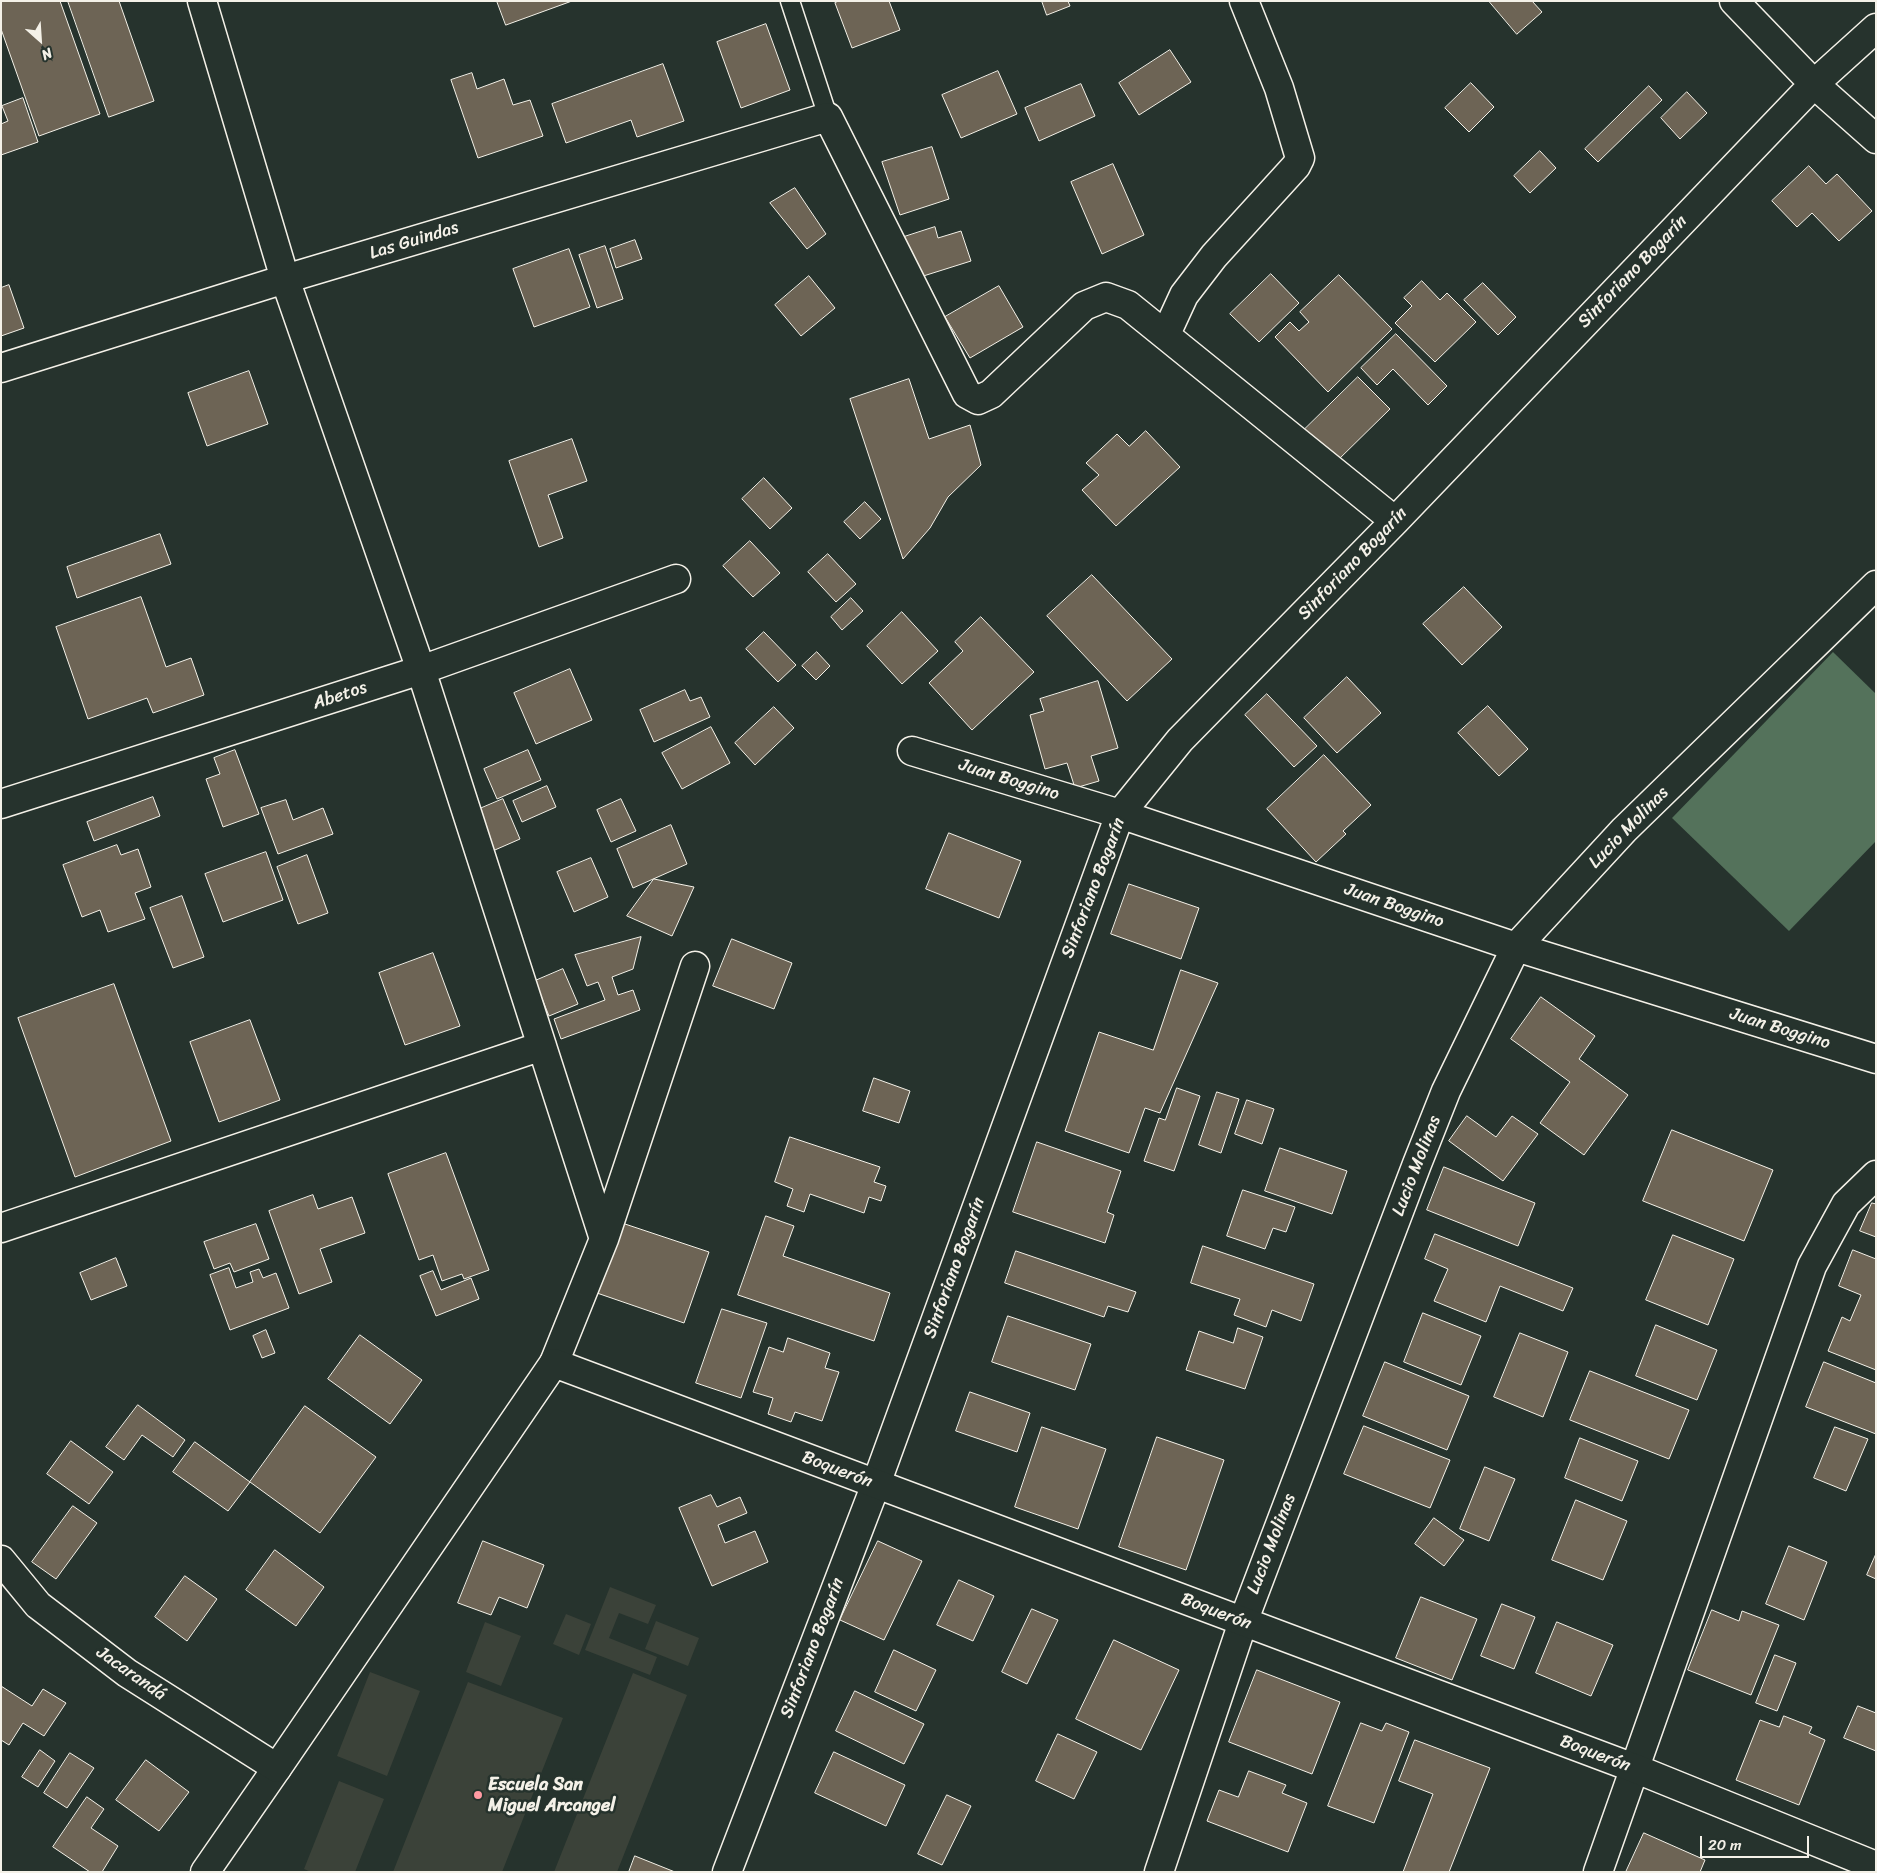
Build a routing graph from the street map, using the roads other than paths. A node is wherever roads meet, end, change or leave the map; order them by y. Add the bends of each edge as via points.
1 (202, 1) edge
2 (790, 1) edge
3 (1244, 1) edge
4 (1734, 1) edge
5 (1876, 28) edge
6 (1814, 84) junction
7 (828, 117) junction
8 (1876, 139) edge
9 (285, 279) junction
10 (1166, 334) junction
11 (1, 368) edge
12 (1395, 521) junction
13 (676, 579) dead end
14 (1876, 585) edge
15 (421, 670) junction
16 (912, 751) dead end
17 (1, 804) edge
18 (1120, 814) junction
19 (1516, 947) junction
20 (695, 966) dead end
21 (542, 1046) junction
22 (1876, 1059) edge
23 (1876, 1175) edge
24 (1, 1228) edge
25 (604, 1239) junction
26 (554, 1363) junction
27 (876, 1484) junction
28 (1, 1560) edge
29 (1243, 1622) junction
30 (277, 1768) junction
31 (1634, 1768) junction
32 (1876, 1866) edge
33 (205, 1872) edge
34 (728, 1872) edge
35 (1159, 1872) edge
36 (1598, 1872) edge

1 - 9 street
2 - 7 lane
3 - 10 street via 1280,88 1300,158 1184,295
4 - 6 street
5 - 6 street, Sinforiano Bogarín
6 - 8 street
6 - 12 street, Sinforiano Bogarín
7 - 9 street, Las Guindas
7 - 10 street via 967,394 978,400 991,394 1084,306 1106,297 1128,305
9 - 11 street, Las Guindas
9 - 15 street
10 - 12 street
12 - 18 street, Sinforiano Bogarín via 1180,740
13 - 15 street, Abetos
14 - 19 street, Lucio Molinas via 1624,830
15 - 17 street, Abetos
15 - 21 street
16 - 18 street, Juan Boggino
18 - 19 street, Juan Boggino
18 - 27 street, Sinforiano Bogarín
19 - 22 street, Juan Boggino
19 - 29 street, Lucio Molinas via 1446,1091
20 - 25 street
21 - 24 street
21 - 25 street
23 - 31 street via 1846,1204 1812,1266
25 - 26 street
26 - 27 street, Boquerón
26 - 30 street
27 - 29 street, Boquerón
27 - 34 street, Sinforiano Bogarín
28 - 30 street, Jacarandá via 38,1605 127,1673
29 - 31 street, Boquerón
29 - 35 street, Lucio Molinas
30 - 33 street
31 - 32 street, Boquerón
31 - 36 street

